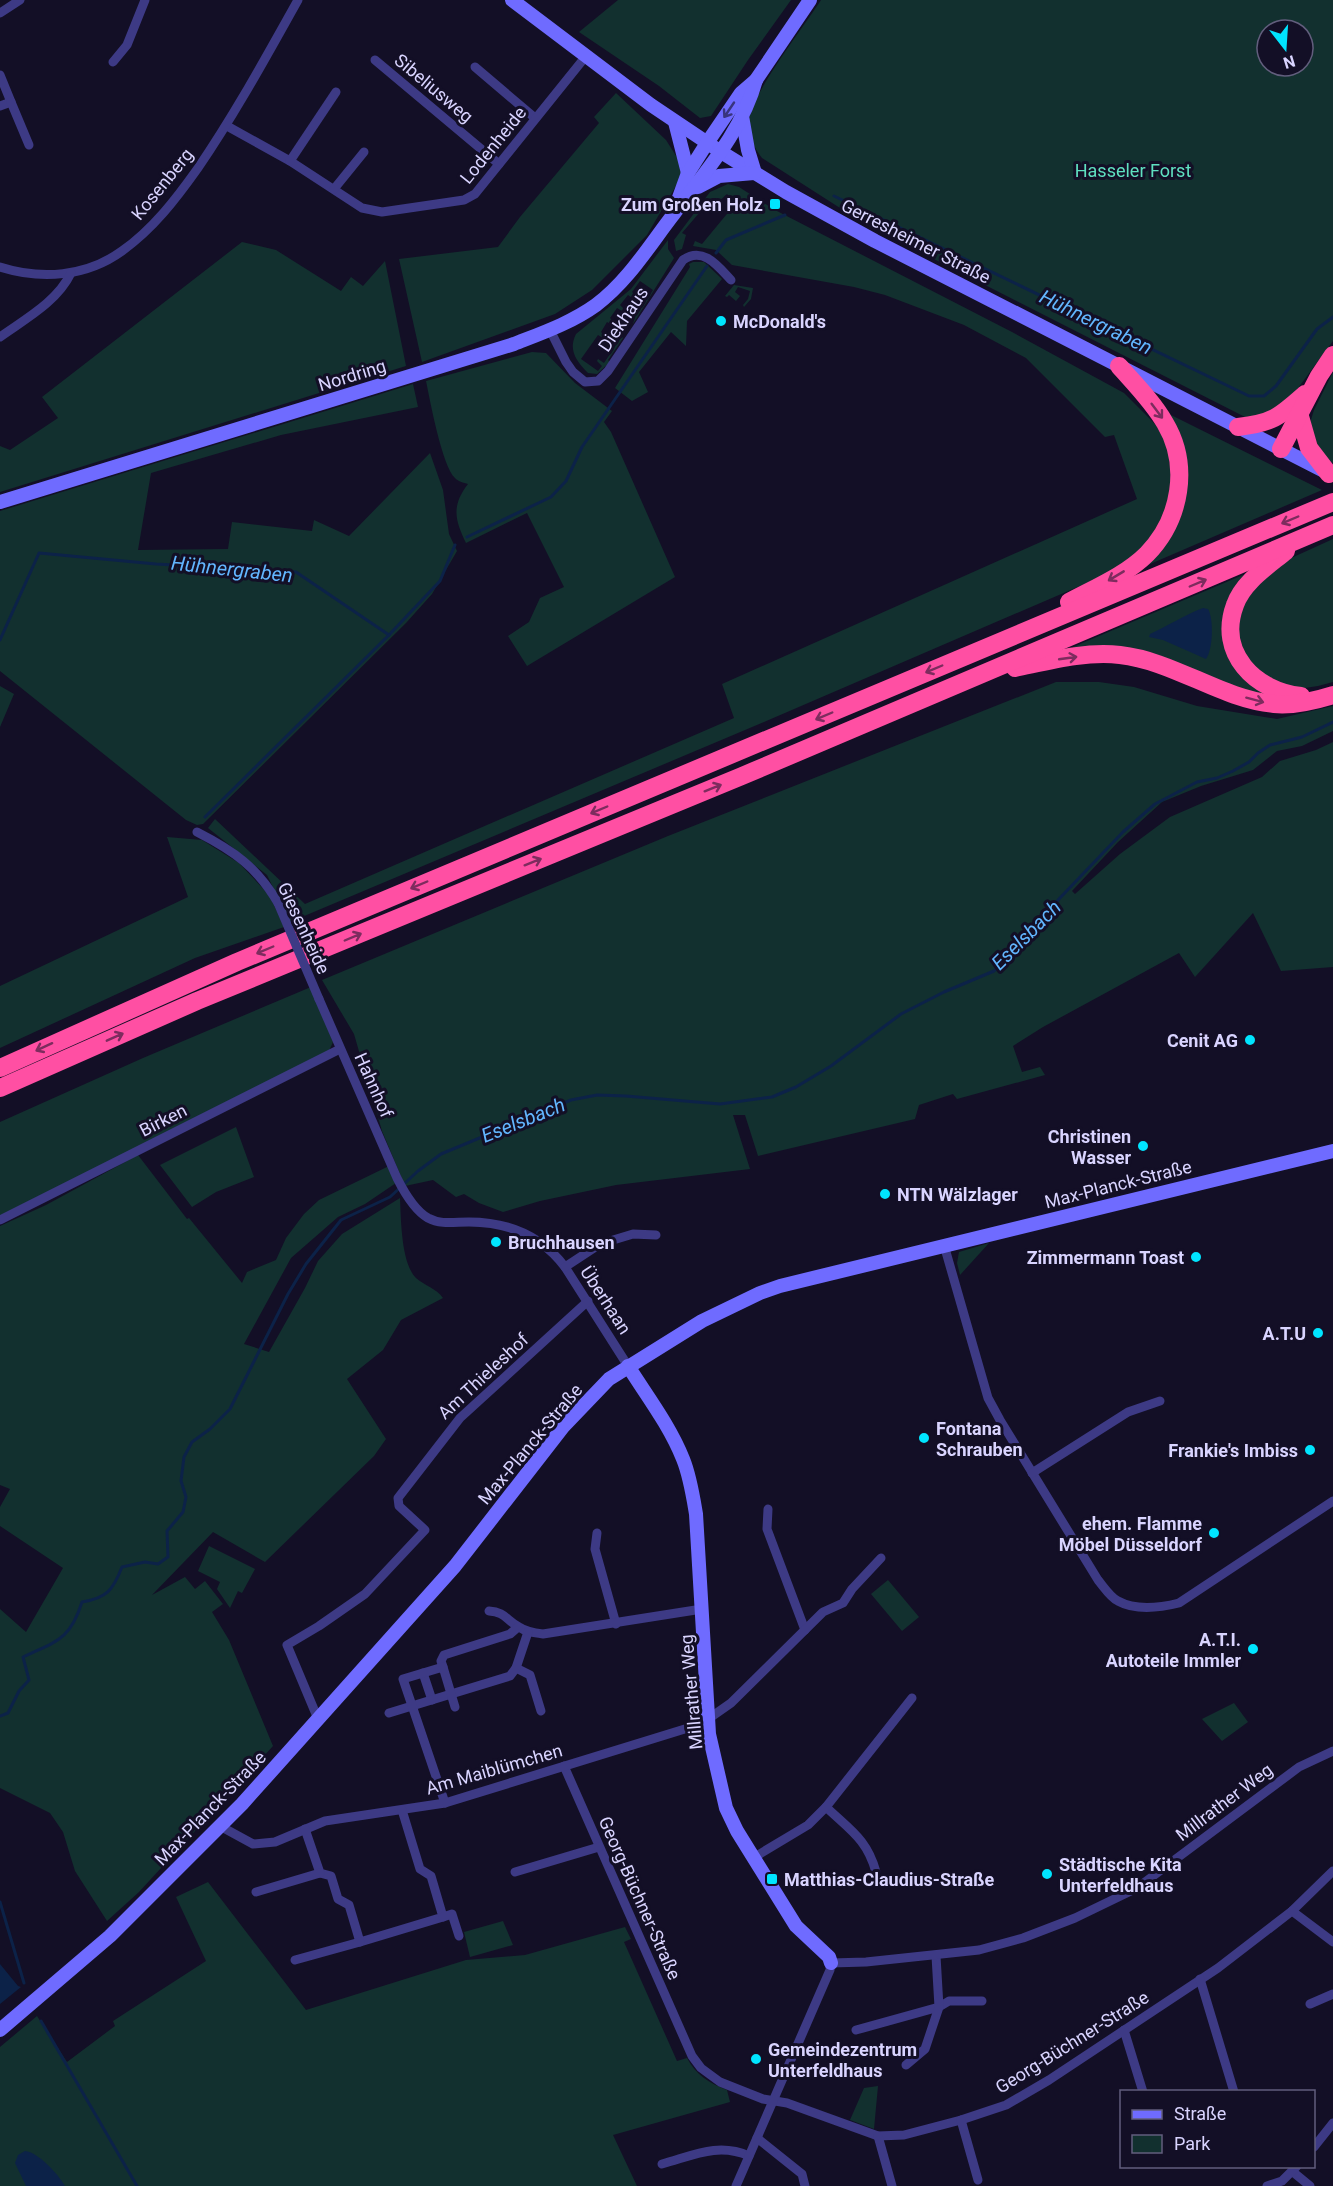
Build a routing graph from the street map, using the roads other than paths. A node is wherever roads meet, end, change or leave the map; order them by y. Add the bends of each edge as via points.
1 (20, 0) edge
2 (145, 0) edge
3 (298, 0) edge
4 (512, 0) edge
5 (810, 0) edge
6 (0, 13) edge
7 (586, 56) junction
8 (375, 60) dead end
9 (113, 62) dead end
10 (475, 67) dead end
11 (0, 75) edge
12 (756, 80) junction
13 (336, 92) dead end
14 (11, 102) junction
15 (0, 106) edge
16 (742, 116) junction
17 (535, 118) junction
18 (675, 122) junction
19 (227, 126) junction
20 (707, 143) junction
21 (28, 145) dead end
22 (364, 152) dead end
23 (721, 152) junction
24 (290, 161) junction
25 (499, 164) junction
26 (688, 173) junction
27 (755, 173) junction
28 (696, 188) junction
29 (334, 189) junction
30 (674, 214) junction
31 (0, 267) edge
32 (70, 273) junction
33 (731, 280) dead end
34 (550, 330) junction
35 (0, 337) edge
36 (1333, 355) edge
37 (1119, 366) junction
38 (1313, 387) junction
39 (1299, 413) junction
40 (1238, 427) junction
41 (1281, 449) junction
42 (1331, 475) edge
43 (0, 502) edge
44 (1333, 502) edge
45 (1333, 525) edge
46 (1299, 540) junction
47 (988, 647) junction
48 (969, 678) junction
49 (1329, 696) edge
50 (197, 832) dead end
51 (319, 999) joint
52 (340, 1048) junction
53 (0, 1068) edge
54 (0, 1088) edge
55 (1333, 1150) edge
56 (402, 1188) joint
57 (0, 1220) edge
58 (656, 1235) dead end
59 (944, 1245) junction
60 (565, 1267) junction
61 (588, 1302) junction
62 (628, 1366) junction
63 (1160, 1401) dead end
64 (1032, 1473) junction
65 (1333, 1501) edge
66 (768, 1509) dead end
67 (597, 1533) dead end
68 (881, 1558) dead end
69 (702, 1609) junction
70 (489, 1611) dead end
71 (616, 1624) junction
72 (518, 1627) junction
73 (805, 1630) junction
74 (528, 1632) junction
75 (443, 1667) junction
76 (516, 1668) junction
77 (423, 1673) junction
78 (451, 1694) junction
79 (912, 1698) dead end
80 (432, 1700) junction
81 (413, 1706) junction
82 (455, 1707) dead end
83 (541, 1710) dead end
84 (389, 1713) dead end
85 (318, 1719) junction
86 (708, 1720) junction
87 (1333, 1750) edge
88 (564, 1766) junction
89 (445, 1803) junction
90 (826, 1807) junction
91 (402, 1809) junction
92 (220, 1826) junction
93 (306, 1829) junction
94 (599, 1847) junction
95 (753, 1858) junction
96 (1333, 1871) edge
97 (515, 1872) dead end
98 (876, 1872) dead end
99 (320, 1873) junction
100 (256, 1892) dead end
101 (1292, 1911) junction
102 (443, 1917) junction
103 (459, 1936) dead end
104 (360, 1942) junction
105 (1333, 1942) edge
106 (936, 1956) junction
107 (295, 1960) dead end
108 (831, 1962) junction
109 (1200, 1979) junction
110 (1333, 1994) edge
111 (982, 2001) dead end
112 (1310, 2004) dead end
113 (939, 2007) junction
114 (0, 2030) edge
115 (856, 2030) dead end
116 (1124, 2030) junction
117 (906, 2065) dead end
118 (1143, 2090) edge
119 (1234, 2090) edge
120 (773, 2100) junction
121 (961, 2120) junction
122 (1333, 2123) edge
123 (878, 2136) junction
124 (757, 2138) junction
125 (1315, 2146) edge
126 (749, 2156) junction
127 (662, 2164) dead end
128 (1295, 2169) edge
129 (978, 2180) dead end
130 (736, 2186) edge
131 (806, 2186) edge
132 (892, 2186) edge
133 (1267, 2186) edge
134 (1310, 2186) edge

1 - 6 street
2 - 9 street via 127,45
3 - 19 street, Kosenberg
4 - 7 street, Gerresheimer Straße
5 - 12 street
7 - 17 street, Lodenheide
7 - 18 street, Gerresheimer Straße
8 - 25 street, Sibeliusweg
10 - 17 street
11 - 14 street
12 - 16 street, Nordring
12 -> 20 street, Nordring via 741,93
13 - 24 street
14 - 15 street
14 - 21 street
16 - 23 street, Nordring
16 - 27 street
17 - 25 street, Lodenheide
18 - 20 street, Gerresheimer Straße
18 - 26 street
19 - 24 street, Lodenheide
19 - 32 street, Kosenberg via 178,196 152,225 121,252
20 - 23 street, Gerresheimer Straße
20 - 26 street, Nordring
22 - 29 street
23 - 27 street, Gerresheimer Straße
23 - 28 street, Nordring
24 - 29 street, Lodenheide
25 - 29 street, Lodenheide via 475,194 452,202 375,212
26 - 30 street, Nordring
27 - 28 street via 719,176
27 - 37 street, Gerresheimer Straße via 833,219
28 - 30 street, Nordring
30 - 34 street, Nordring via 609,294 583,314
31 - 32 street, Kosenberg via 28,274
32 - 35 street via 46,303
33 - 34 street, Diekhaus via 703,255 683,260 608,371 592,383 573,372
34 - 43 street, Nordring
36 - 38 highway
37 - 40 street, Gerresheimer Straße
37 -> 47 highway via 1158,411 1172,436 1179,482 1166,529 1132,566
38 - 39 highway
38 - 40 highway via 1276,418
39 - 41 highway
39 - 42 highway via 1309,448
40 - 41 street, Gerresheimer Straße
41 - 42 street, Gerresheimer Straße
44 -> 47 highway
45 - 46 highway
48 -> 46 highway
46 - 49 highway via 1243,591 1235,605 1232,640 1243,666 1266,687 1284,694
47 -> 53 highway via 228,965
48 -> 49 highway via 1062,658 1120,655 1274,704
54 -> 48 highway via 207,997
50 - 51 street, Giesenheide, bridge via 242,858 257,872 278,903
51 - 52 street, Hahnhof
52 - 56 street, Hahnhof
52 - 57 street, Birken
55 - 59 street, Max-Planck-Straße
56 - 60 street, Überhaan via 426,1217 441,1223 514,1228 555,1254
58 - 60 street via 633,1234 600,1244
59 - 62 street, Max-Planck-Straße via 760,1293 686,1329
59 - 64 street via 986,1392
60 - 61 street, Überhaan
61 - 62 street, Überhaan
61 - 85 street, Am Thieleshof via 460,1418 398,1497 399,1506 425,1530 364,1594 287,1645
62 - 69 street, Millrather Weg via 684,1461 696,1514
62 - 85 street, Max-Planck-Straße via 609,1379 563,1427 455,1566
63 - 64 street via 1128,1412
64 - 65 street via 1098,1580 1116,1600 1146,1608 1179,1603
66 - 73 street via 767,1529
67 - 71 street via 595,1549
68 - 73 street, Am Maiblümchen via 843,1603 823,1612
69 - 71 street
69 - 86 street, Millrather Weg
70 - 72 street via 499,1612
71 - 74 street via 558,1633
72 - 74 street
72 - 75 street via 510,1634 444,1655
73 - 86 street, Am Maiblümchen
74 - 76 street
75 - 77 street
75 - 78 street
76 - 78 street via 510,1676
76 - 83 street via 530,1675
77 - 80 street
77 - 81 street via 404,1679
78 - 80 street
78 - 82 street
79 - 90 street
80 - 81 street
81 - 84 street
81 - 89 street
85 - 92 street, Max-Planck-Straße
86 - 88 street, Am Maiblümchen
86 - 95 street, Millrather Weg via 726,1808
87 - 106 street, Millrather Weg via 1299,1767 1170,1865 1113,1901 1003,1945
88 - 89 street, Am Maiblümchen
88 - 94 street, Georg-Büchner-Straße
89 - 91 street, Am Maiblümchen
90 - 95 street via 808,1825
90 - 98 street via 865,1843
91 - 93 street, Am Maiblümchen via 326,1821
91 - 102 street via 420,1869 431,1876
92 - 93 street, Am Maiblümchen via 253,1844 275,1842
92 - 114 street, Max-Planck-Straße via 110,1936
93 - 99 street
94 - 97 street
94 - 120 street, Georg-Büchner-Straße via 692,2056 720,2082
95 - 108 street, Millrather Weg via 796,1926
96 - 101 street, Georg-Büchner-Straße
99 - 100 street
99 - 104 street via 331,1876 338,1899 349,1905
101 - 105 street
101 - 109 street, Georg-Büchner-Straße
102 - 103 street via 452,1914
102 - 104 street
104 - 107 street
106 - 108 street, Millrather Weg
106 - 113 street
108 - 120 street
109 - 116 street, Georg-Büchner-Straße
109 - 119 street
110 - 112 street
111 - 113 street via 949,2001
113 - 115 street
113 - 117 street via 925,2049
116 - 118 street
116 - 121 street, Georg-Büchner-Straße via 1006,2105
120 - 123 street, Georg-Büchner-Straße
120 - 124 street
121 - 123 street, Georg-Büchner-Straße via 904,2135
121 - 129 street
122 - 125 street
123 - 132 street
124 - 126 street
124 - 131 street via 802,2174
126 - 127 street via 726,2149 712,2150
126 - 130 street
128 - 133 street via 1282,2181
128 - 134 street

